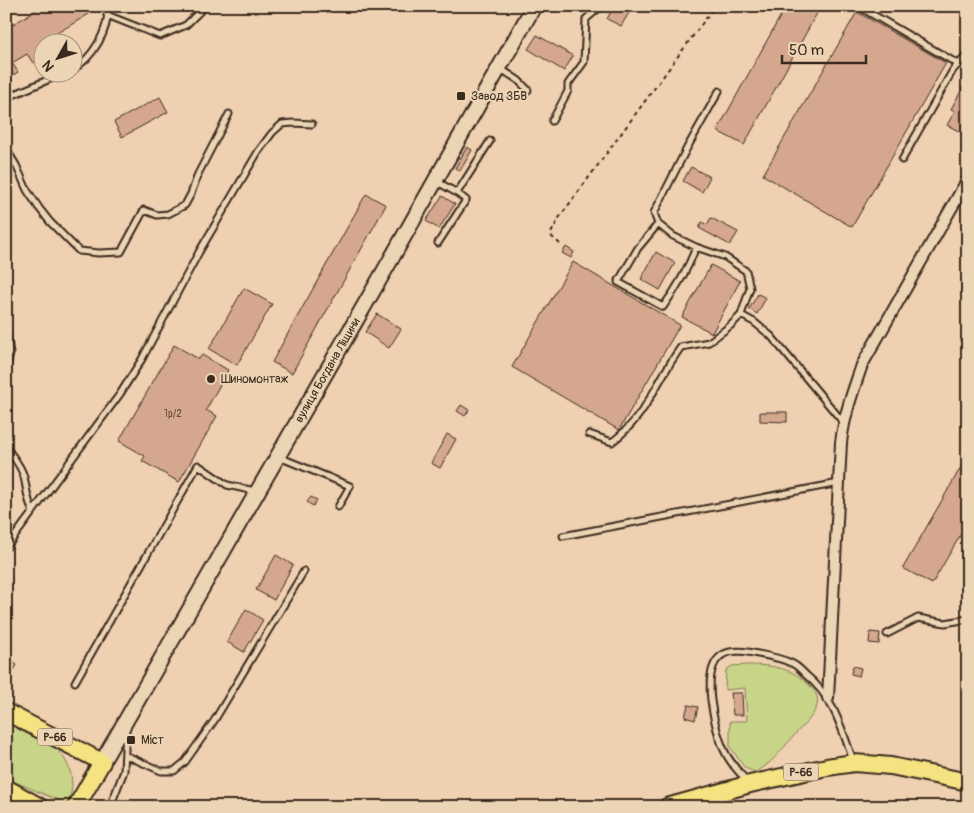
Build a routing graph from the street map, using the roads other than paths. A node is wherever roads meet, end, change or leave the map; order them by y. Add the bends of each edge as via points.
1 (108, 6) edge
2 (205, 6) edge
3 (534, 6) edge
4 (601, 6) edge
5 (858, 6) edge
6 (107, 15) junction
7 (968, 54) edge
8 (82, 63) edge
9 (958, 64) junction
10 (499, 68) junction
11 (43, 82) edge
12 (528, 90) dead end
13 (720, 91) dead end
14 (6, 98) edge
15 (229, 114) dead end
16 (552, 121) dead end
17 (312, 124) dead end
18 (490, 141) dead end
19 (6, 149) edge
20 (902, 160) dead end
21 (968, 179) edge
22 (435, 181) junction
23 (457, 192) junction
24 (658, 224) junction
25 (438, 243) dead end
26 (696, 247) junction
27 (741, 315) junction
28 (6, 328) edge
29 (6, 371) edge
30 (844, 422) junction
31 (588, 434) dead end
32 (6, 447) edge
33 (278, 456) junction
34 (839, 483) junction
35 (258, 492) junction
36 (338, 507) dead end
37 (33, 512) junction
38 (563, 536) dead end
39 (6, 548) edge
40 (304, 571) dead end
41 (968, 619) edge
42 (887, 634) dead end
43 (75, 682) dead end
44 (828, 698) junction
45 (6, 712) edge
46 (123, 726) junction
47 (125, 755) junction
48 (102, 762) junction
49 (854, 763) junction
50 (968, 782) edge
51 (750, 784) junction
52 (10, 790) edge
53 (690, 803) edge
54 (40, 807) edge
55 (76, 807) edge
56 (110, 807) edge
57 (666, 807) edge

1 - 6 lane
2 - 6 lane via 186,25 160,36
3 - 10 main road, вулиця Богдана Ліщини
4 - 16 lane via 586,19 584,62 568,84 568,92
5 - 9 lane
6 - 8 lane via 90,57
7 - 9 lane
9 - 20 lane
10 - 12 lane
10 - 22 main road, вулиця Богдана Ліщини
11 - 14 lane
13 - 24 lane via 654,213
15 - 19 lane via 185,205 168,214 157,215 144,210 121,252 79,251 39,208
17 - 37 lane via 282,124 272,132 199,252 120,394
18 - 23 lane
21 - 30 street via 862,365
22 - 23 lane
22 - 33 main road, вулиця Богдана Ліщини
23 - 25 lane via 466,200
24 - 26 lane
24 - 26 lane via 638,248 618,282 663,307 685,274
26 - 27 lane via 725,256 746,271 750,288
27 - 30 lane via 771,336
27 - 31 lane via 709,342 681,347 649,403 623,434 612,442
28 - 29 lane via 10,354
30 - 34 street
32 - 37 lane via 20,466 27,500
33 - 35 main road, вулиця Богдана Ліщини
33 - 36 lane via 350,486
34 - 38 lane
34 - 44 street
35 - 43 lane via 227,485 198,465
35 - 46 main road, вулиця Богдана Ліщини
37 - 39 lane
40 - 47 lane via 214,721 185,762 174,771 161,772
41 - 42 lane via 945,623 918,618
44 - 49 lane
44 - 51 lane via 792,663 766,655 734,651 717,660 711,671 710,684 719,737 733,766
45 - 48 main road, Р-66
46 - 47 lane
46 - 48 main road, вулиця Богдана Ліщини
47 - 56 lane via 124,771
48 - 55 main road
49 - 50 main road, Р-66 via 892,766
49 - 51 main road, Р-66
51 - 53 main road, Р-66
52 - 54 main road
53 - 57 main road, Р-66

